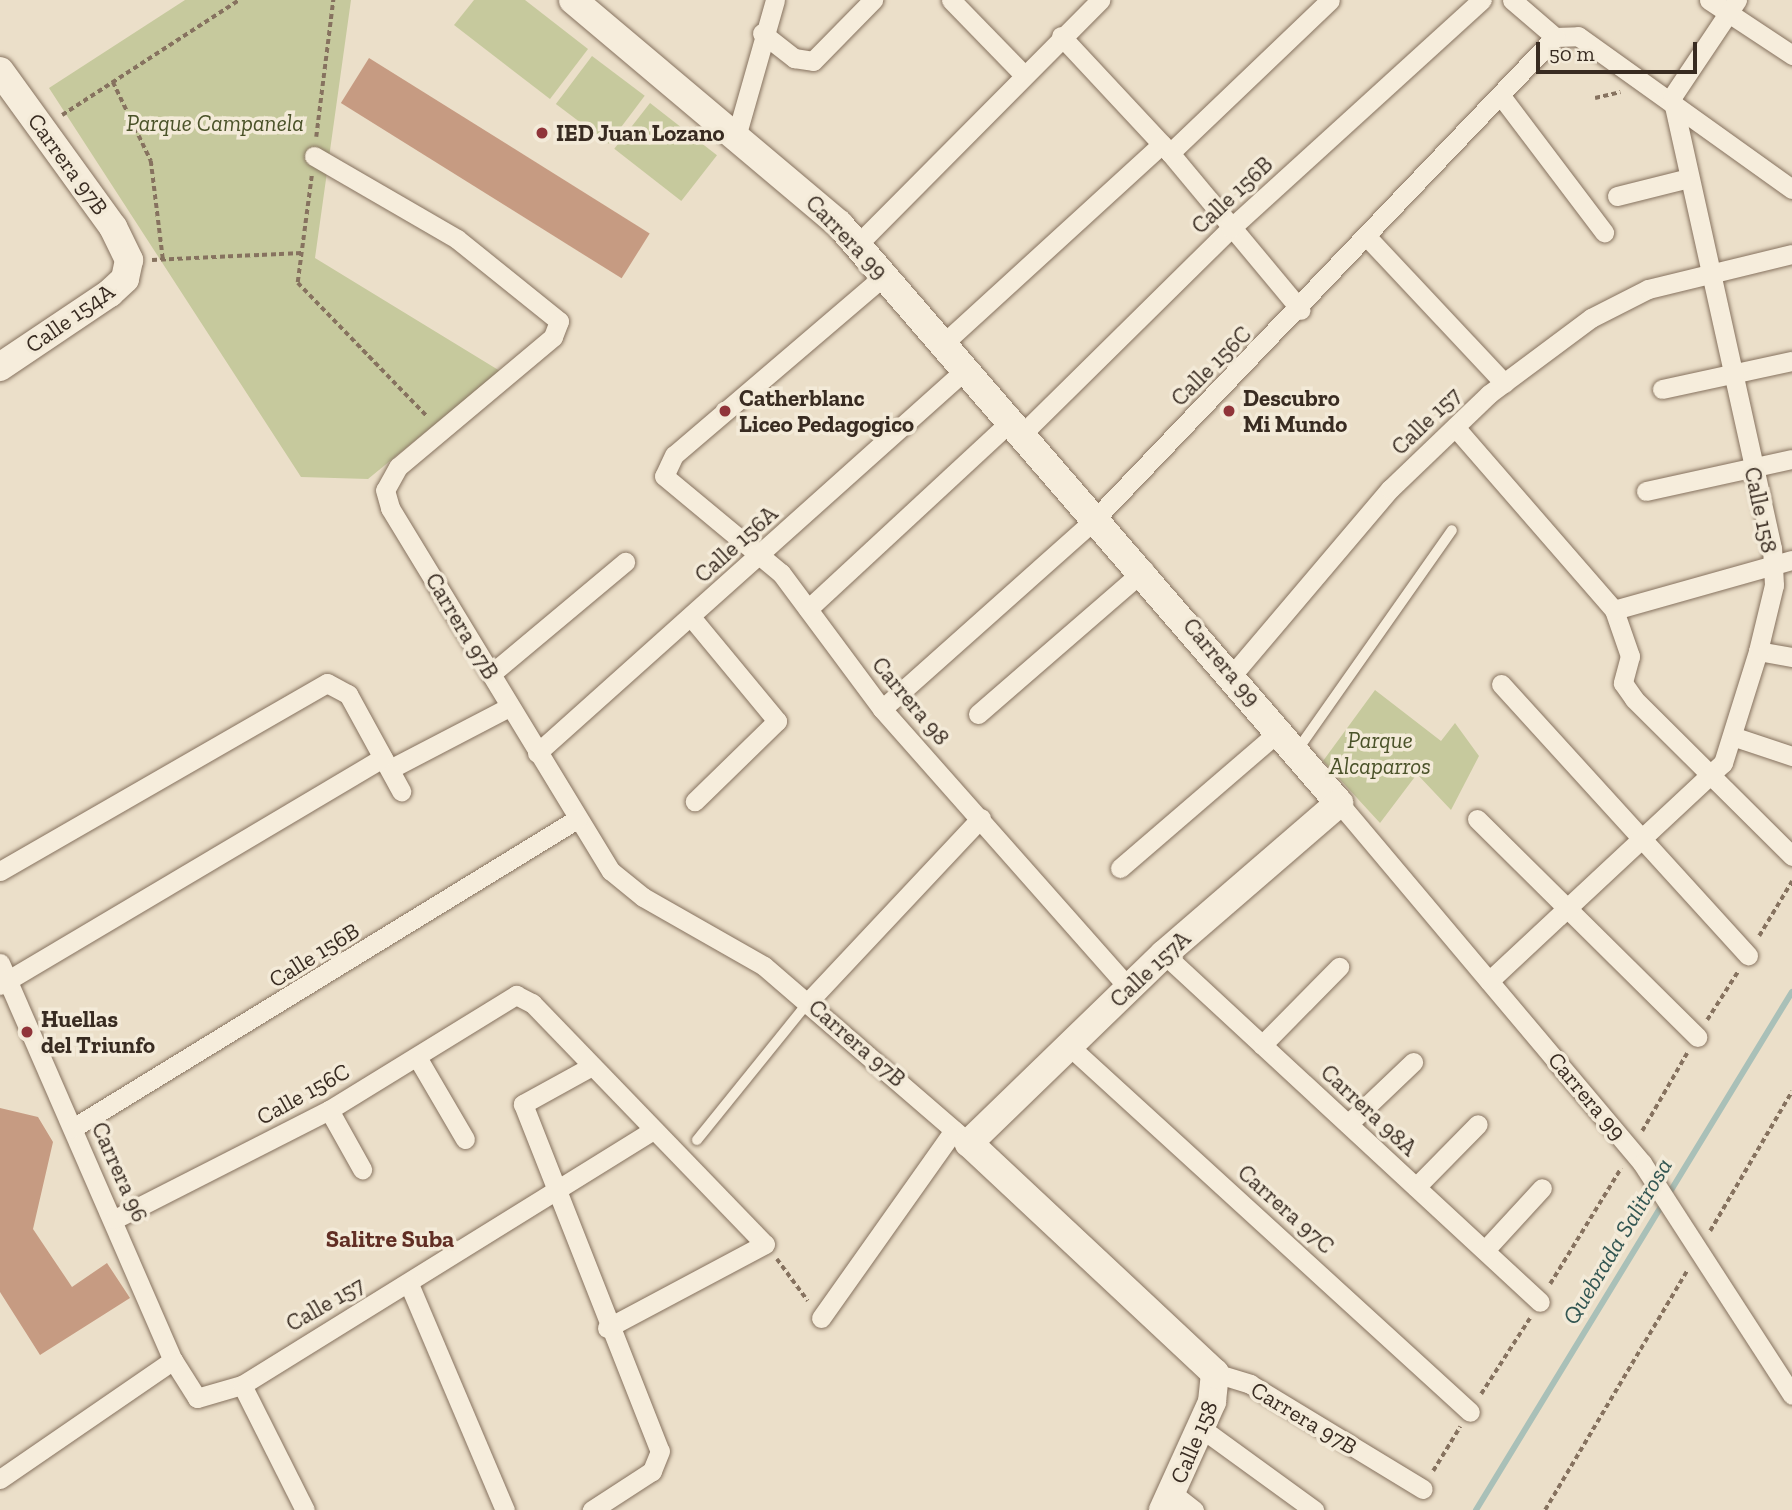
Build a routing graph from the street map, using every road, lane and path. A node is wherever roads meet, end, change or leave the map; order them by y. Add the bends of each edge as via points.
1 (239, 0) edge
2 (333, 0) edge
3 (775, 0) edge
4 (873, 0) edge
5 (951, 0) edge
6 (1100, 0) edge
7 (1330, 0) edge
8 (1482, 0) edge
9 (1512, 0) edge
10 (1709, 0) edge
11 (579, 2) edge
12 (1733, 6) edge
13 (762, 33) junction
14 (1061, 36) junction
15 (1555, 37) junction
16 (1792, 55) edge
17 (0, 71) edge
18 (1023, 74) junction
19 (113, 82) junction
20 (1501, 96) junction
21 (1672, 97) junction
22 (42, 128) junction
23 (736, 136) junction
24 (1166, 149) junction
25 (314, 156) junction
26 (1685, 179) junction
27 (1792, 188) edge
28 (1617, 196) dead end
29 (1231, 228) junction
30 (1604, 232) dead end
31 (1368, 238) junction
32 (858, 244) junction
33 (302, 253) junction
34 (1792, 254) edge
35 (163, 259) junction
36 (129, 260) junction
37 (1706, 271) junction
38 (885, 275) junction
39 (1301, 310) junction
40 (944, 343) junction
41 (1792, 361) edge
42 (0, 367) edge
43 (966, 369) junction
44 (1730, 374) junction
45 (1504, 383) junction
46 (1662, 389) dead end
47 (1016, 427) junction
48 (1455, 427) junction
49 (445, 434) junction
50 (1792, 459) edge
51 (1752, 468) junction
52 (1646, 491) dead end
53 (1096, 518) junction
54 (1452, 530) dead end
55 (761, 554) junction
56 (625, 562) dead end
57 (1782, 562) edge
58 (1144, 570) junction
59 (808, 609) junction
60 (1614, 610) junction
61 (691, 617) junction
62 (1758, 651) junction
63 (1792, 657) edge
64 (491, 674) junction
65 (1233, 674) junction
66 (1501, 684) dead end
67 (509, 707) junction
68 (882, 709) junction
69 (978, 714) dead end
70 (1735, 737) junction
71 (1287, 742) junction
72 (537, 753) junction
73 (1792, 755) edge
74 (387, 763) junction
75 (1710, 776) junction
76 (401, 791) dead end
77 (695, 801) dead end
78 (1339, 803) junction
79 (981, 818) junction
80 (1477, 819) dead end
81 (577, 820) junction
82 (1643, 840) junction
83 (1792, 856) edge
84 (1120, 868) dead end
85 (0, 871) edge
86 (1792, 881) edge
87 (1571, 909) junction
88 (1164, 954) junction
89 (1748, 955) junction
90 (1339, 968) dead end
91 (3, 976) edge
92 (1489, 981) junction
93 (1129, 988) junction
94 (810, 1001) junction
95 (1697, 1037) junction
96 (1068, 1045) junction
97 (1262, 1045) junction
98 (416, 1057) junction
99 (1413, 1062) dead end
100 (592, 1066) junction
101 (1792, 1091) edge
102 (329, 1110) junction
103 (1348, 1124) junction
104 (1478, 1124) dead end
105 (73, 1128) junction
106 (652, 1131) junction
107 (962, 1136) junction
108 (465, 1139) dead end
109 (697, 1140) dead end
110 (1637, 1157) junction
111 (362, 1169) dead end
112 (1416, 1186) junction
113 (1542, 1188) dead end
114 (562, 1191) junction
115 (115, 1219) junction
116 (765, 1244) junction
117 (1700, 1249) junction
118 (1485, 1250) junction
119 (409, 1284) junction
120 (1540, 1301) junction
121 (821, 1318) joint
122 (607, 1328) junction
123 (173, 1360) junction
124 (1215, 1373) junction
125 (242, 1385) junction
126 (1792, 1395) edge
127 (197, 1398) joint
128 (1469, 1412) junction
129 (1201, 1428) junction
130 (0, 1479) edge
131 (1423, 1489) joint
132 (1168, 1501) edge
133 (305, 1510) edge
134 (505, 1510) edge
135 (593, 1510) edge
136 (1194, 1510) edge
137 (1314, 1510) edge
138 (1545, 1510) edge

1 - 19 path
2 - 25 path
3 - 13 street
4 - 13 street via 813,61 794,58
5 - 18 street
6 - 14 street
7 - 24 street
8 - 29 street, Calle 156B
9 - 15 street
10 - 12 street
11 - 23 street, Carrera 99
12 - 16 street
12 - 21 street
13 - 23 street
14 - 18 street
14 - 24 street
15 - 20 street, Calle 156C
15 - 21 street via 1578,36
17 - 22 street, Carrera 97B
18 - 32 street
19 - 22 path
19 - 35 path via 150,161
20 - 30 street
20 - 31 street, Calle 156C
21 - 26 street, Calle 158
21 - 27 street
22 - 36 street, Carrera 97B via 113,227
23 - 32 street, Carrera 99
24 - 29 street
24 - 40 street
25 - 33 path
25 - 49 street via 496,268 559,321 553,337
26 - 28 street
26 - 37 street, Calle 158
29 - 39 street
29 - 47 street, Calle 156B
31 - 39 street, Calle 156C
31 - 45 street
32 - 38 street, Carrera 99
33 - 35 path
33 - 49 path via 298,283
34 - 37 street, Calle 157
35 - 36 path
36 - 42 street, Calle 154A via 125,279 110,292
37 - 44 street, Calle 158
37 - 45 street, Calle 157 via 1591,318
38 - 40 street, Carrera 99
38 - 55 street, Carrera 98 via 666,465 669,484
39 - 53 street, Calle 156C
40 - 43 street, Carrera 99
41 - 44 street
43 - 47 street, Carrera 99
43 - 55 street, Calle 156A
44 - 46 street
44 - 51 street, Calle 158
45 - 48 street, Calle 157
47 - 53 street, Carrera 99
47 - 59 street, Calle 156B
48 - 60 street
48 - 65 street, Calle 157 via 1390,489
49 - 64 street, Carrera 97B via 389,476 390,508
50 - 51 street
51 - 52 street
51 - 57 street, Calle 158
53 - 58 street, Carrera 99
53 - 68 street, Calle 156C
54 - 71 lane
55 - 59 street, Carrera 98
55 - 61 street, Calle 156A
56 - 64 street
57 - 60 street
57 - 62 street, Calle 158
58 - 65 street, Carrera 99
58 - 69 street
59 - 68 street, Carrera 98
60 - 75 street via 1630,656 1623,683
61 - 72 street, Calle 156A
61 - 77 street via 777,721
62 - 63 street
62 - 70 street, Calle 158
64 - 67 street, Carrera 97B
65 - 71 street, Carrera 99
66 - 82 street
67 - 72 street, Carrera 97B
67 - 74 street
68 - 79 street, Carrera 98
70 - 73 street
70 - 75 street, Calle 158
71 - 78 street, Carrera 99
71 - 84 street
72 - 81 street, Carrera 97B
74 - 76 street
74 - 85 street via 348,694 327,682
74 - 91 street
75 - 82 street, Calle 158
75 - 83 street
78 - 88 street, Calle 157A
78 - 92 street, Carrera 99
79 - 93 street, Carrera 98
79 - 94 street
80 - 87 street
81 - 94 street, Carrera 97B via 611,872 643,897 764,966
81 - 105 street, Calle 156B
82 - 87 street, Calle 158
82 - 89 street
86 - 89 path
87 - 92 street, Calle 158
87 - 95 street
88 - 93 street, Calle 157A
88 - 97 street, Carrera 98A
89 - 95 path
90 - 97 street
91 - 105 street, Carrera 96
92 - 110 street, Carrera 99
93 - 96 street, Calle 157A
94 - 107 street, Carrera 97B
94 - 109 lane
95 - 110 path
96 - 107 street, Calle 157A
96 - 128 street, Carrera 97C
97 - 103 street, Carrera 98A
98 - 100 street, Calle 156C via 516,995 532,1003
98 - 102 street, Calle 156C
98 - 108 street
99 - 103 street
100 - 106 street
100 - 114 street via 529,1095 524,1114
101 - 117 path
102 - 111 street
102 - 115 street, Calle 156C
103 - 112 street, Carrera 98A
104 - 112 street
105 - 115 street, Carrera 96
106 - 114 street, Calle 157
106 - 116 street
107 - 121 street, Calle 157A
107 - 124 street, Carrera 97B
110 - 117 street, Carrera 99
110 - 120 path
112 - 118 street, Carrera 98A
113 - 118 street
114 - 119 street, Calle 157
114 - 122 street
115 - 123 street, Carrera 96
116 - 121 path
116 - 122 street
117 - 126 street, Carrera 99
117 - 138 path
118 - 120 street, Carrera 98A
119 - 125 street, Calle 157
119 - 134 street
120 - 128 path
122 - 135 street via 660,1451 652,1471
123 - 127 street, Carrera 96
123 - 130 street
124 - 129 street, Calle 158 via 1215,1392
124 - 131 street, Carrera 97B via 1250,1384
125 - 127 street, Calle 157
125 - 133 street
128 - 131 path
129 - 132 street, Calle 158
129 - 137 street
132 - 136 street

